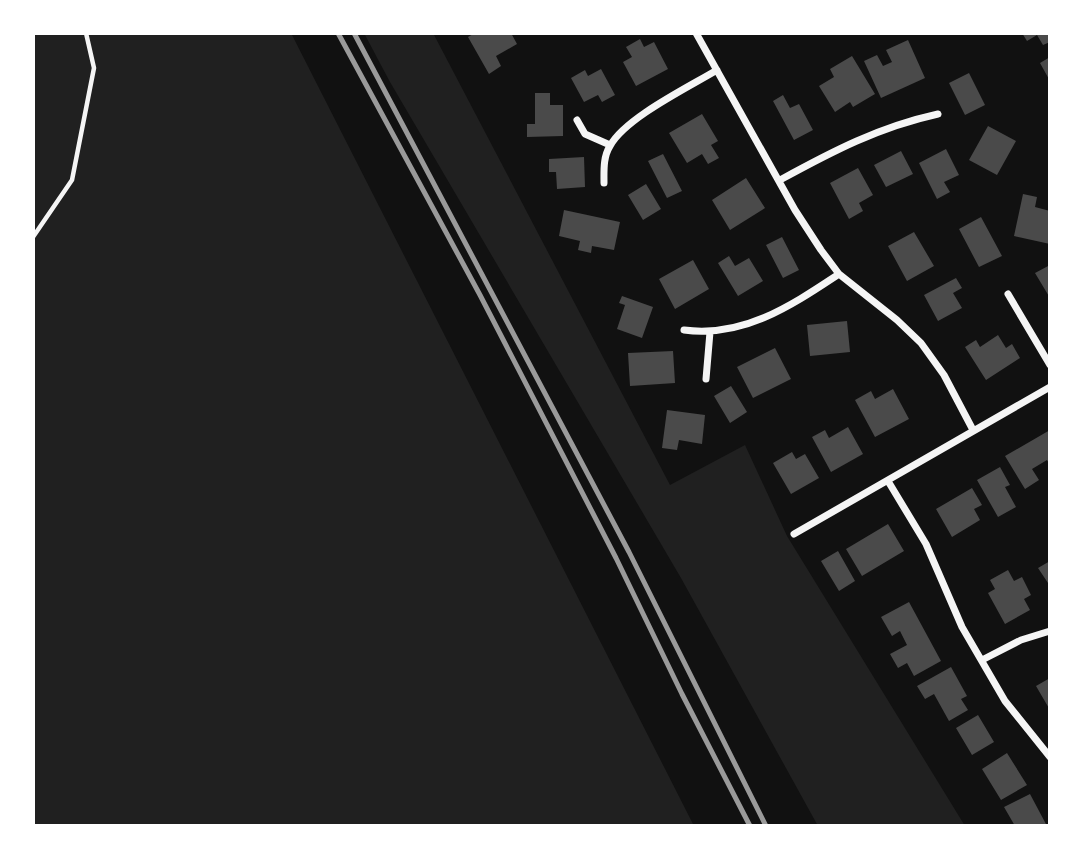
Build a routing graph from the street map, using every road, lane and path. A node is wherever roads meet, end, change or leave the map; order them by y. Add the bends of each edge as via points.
1 (86, 33) edge
2 (696, 33) edge
3 (717, 70) junction
4 (938, 114) dead end
5 (577, 120) dead end
6 (610, 145) junction
7 (780, 180) junction
8 (604, 183) dead end
9 (33, 237) edge
10 (839, 274) junction
11 (1008, 294) dead end
12 (684, 330) dead end
13 (710, 332) junction
14 (1050, 365) edge
15 (706, 379) dead end
16 (1050, 387) edge
17 (973, 430) junction
18 (888, 481) junction
19 (794, 534) dead end
20 (1050, 631) edge
21 (982, 660) junction
22 (1050, 757) edge

1 - 9 path via 94,68 72,180
2 - 3 street
3 - 6 street via 648,112
3 - 7 street
4 - 7 street via 839,147
5 - 6 street via 585,134
6 - 8 street
7 - 10 street
10 - 13 street via 774,314
10 - 17 street via 921,343
11 - 14 street
12 - 13 street
13 - 15 street
16 - 17 street
17 - 18 street
18 - 19 street
18 - 21 street via 926,544 962,627
20 - 21 street
21 - 22 street via 1005,701

